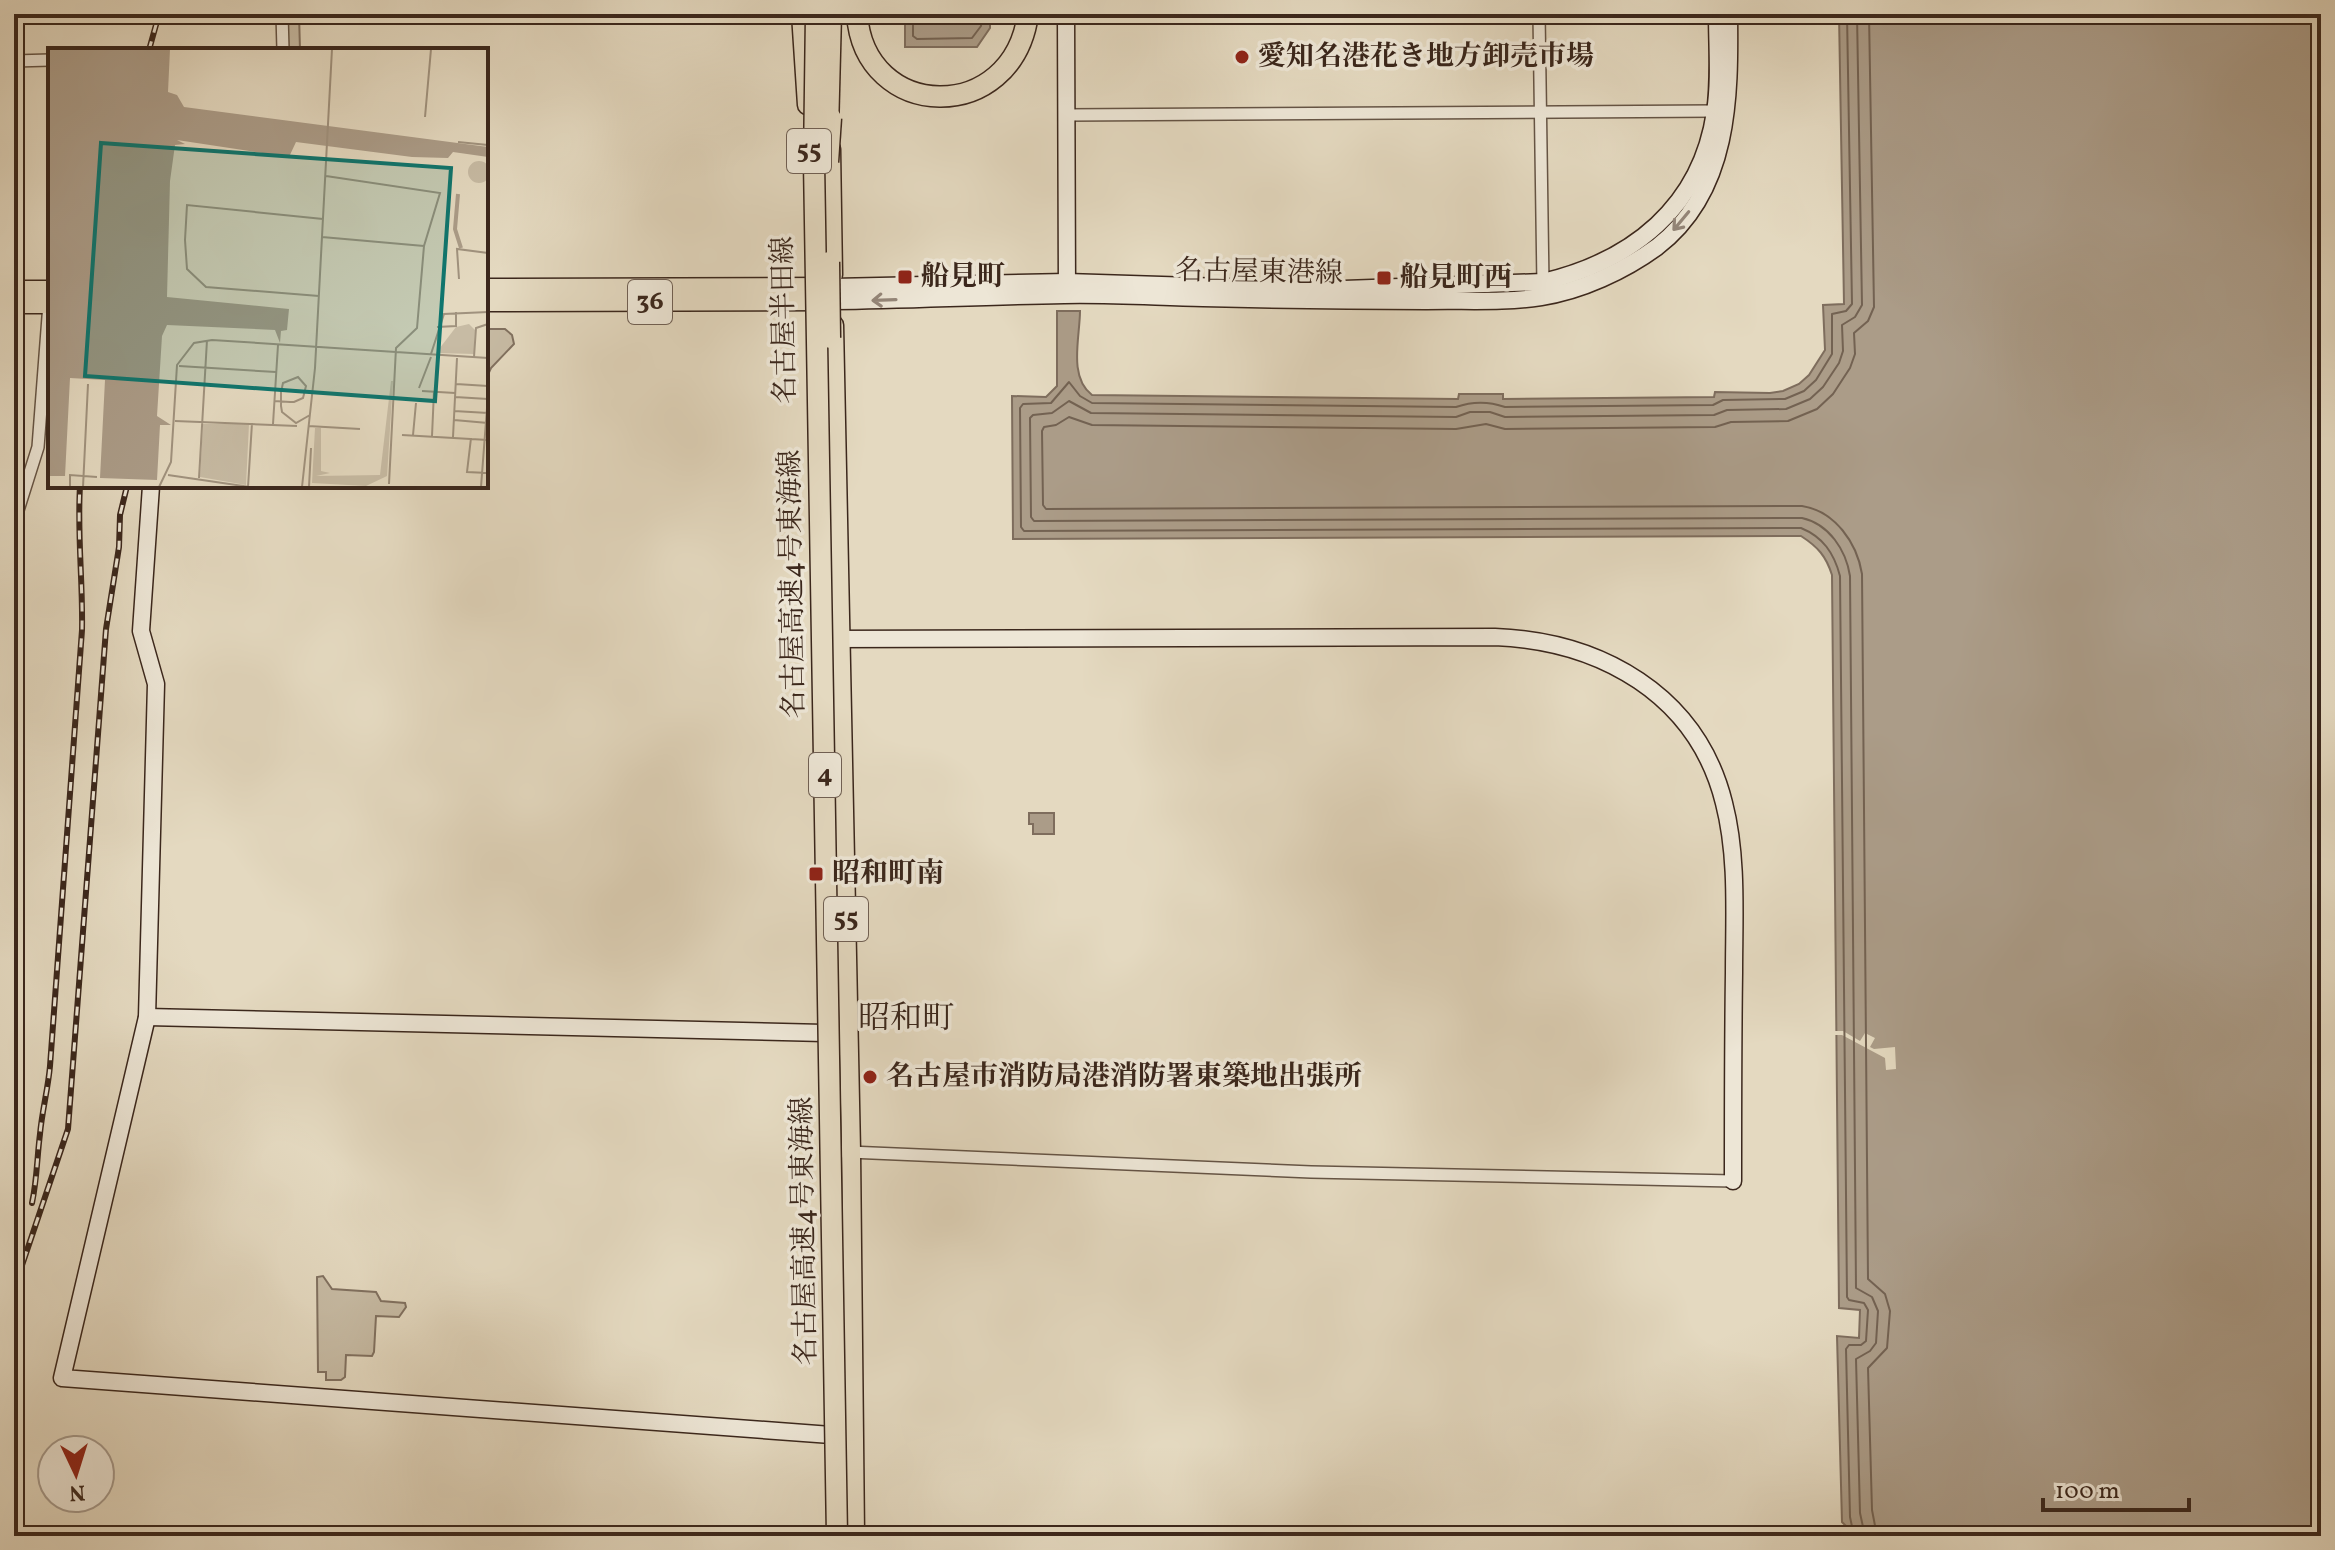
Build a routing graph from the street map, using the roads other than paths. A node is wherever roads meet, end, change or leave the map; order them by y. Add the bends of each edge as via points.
1 (282, 14) edge
2 (802, 14) edge
3 (816, 14) edge
4 (829, 14) edge
5 (837, 14) edge
6 (857, 14) edge
7 (870, 14) edge
8 (1017, 14) edge
9 (1028, 14) edge
10 (1066, 14) edge
11 (1539, 14) edge
12 (1717, 14) edge
13 (1729, 14) edge
14 (283, 48) edge
15 (48, 60) edge
16 (14, 61) edge
17 (1540, 111) junction
18 (1715, 111) junction
19 (1067, 115) junction
20 (828, 162) junction
21 (488, 288) edge
22 (1067, 288) junction
23 (1543, 289) junction
24 (14, 290) edge
25 (48, 293) edge
26 (48, 293) edge
27 (822, 297) junction
28 (488, 302) edge
29 (14, 304) edge
30 (48, 307) edge
31 (151, 488) edge
32 (19, 489) edge
33 (14, 523) edge
34 (818, 639) junction
35 (841, 639) junction
36 (147, 1017) junction
37 (824, 1033) junction
38 (826, 1151) junction
39 (851, 1151) junction
40 (1733, 1181) joint
41 (831, 1435) junction
42 (835, 1536) edge
43 (853, 1536) edge

1 - 14 street
2 - 27 highway, bridge via 803,132
3 - 27 highway, 名古屋高速4号東海線 / 4, bridge via 814,146
4 - 20 highway, 名古屋高速4号東海線 / 4, bridge
4 - 27 main road, 名古屋半田線 / 55
5 - 20 highway, bridge
6 - 9 highway via 865,48 884,74 910,91 938,97 971,92 1005,70 1020,46
7 - 8 highway via 873,35 889,61 913,78 942,84 970,79 987,69 1006,46
10 - 19 street
11 - 17 street
12 - 18 street, 名古屋東港線
13 -> 23 street, 名古屋東港線 via 1727,113 1714,164 1697,199 1659,245 1623,270
15 - 16 street
17 - 18 street
17 - 19 street
17 - 23 street
18 - 23 street, 名古屋東港線 via 1696,174 1664,218 1607,261
19 - 22 street
20 - 43 highway, 名古屋高速4号東海線 / 4, bridge
21 - 27 main road, 36
22 - 23 street, 名古屋東港線
22 - 27 street, 名古屋東港線
24 - 25 main road
26 - 29 main road
27 - 28 main road, 36
27 - 34 main road, 名古屋半田線 / 55
27 - 35 main road, 名古屋半田線 / 55
27 - 42 highway, 名古屋高速4号東海線 / 4, bridge
30 - 32 street via 38,447
31 - 36 street via 141,631 156,684
32 - 33 street
34 - 35 street
34 - 37 main road, 名古屋半田線 / 55
35 - 39 main road, 名古屋半田線 / 55
35 - 40 street via 1523,638 1573,648 1624,670 1661,697 1691,733 1724,800 1732,855
36 - 37 street
36 - 41 street via 62,1378
37 - 38 main road, 名古屋半田線 / 55
38 - 39 street
38 - 41 main road, 名古屋半田線 / 55
39 - 40 street via 1311,1172
39 - 43 main road, 名古屋半田線 / 55
41 - 42 main road, 名古屋半田線 / 55

